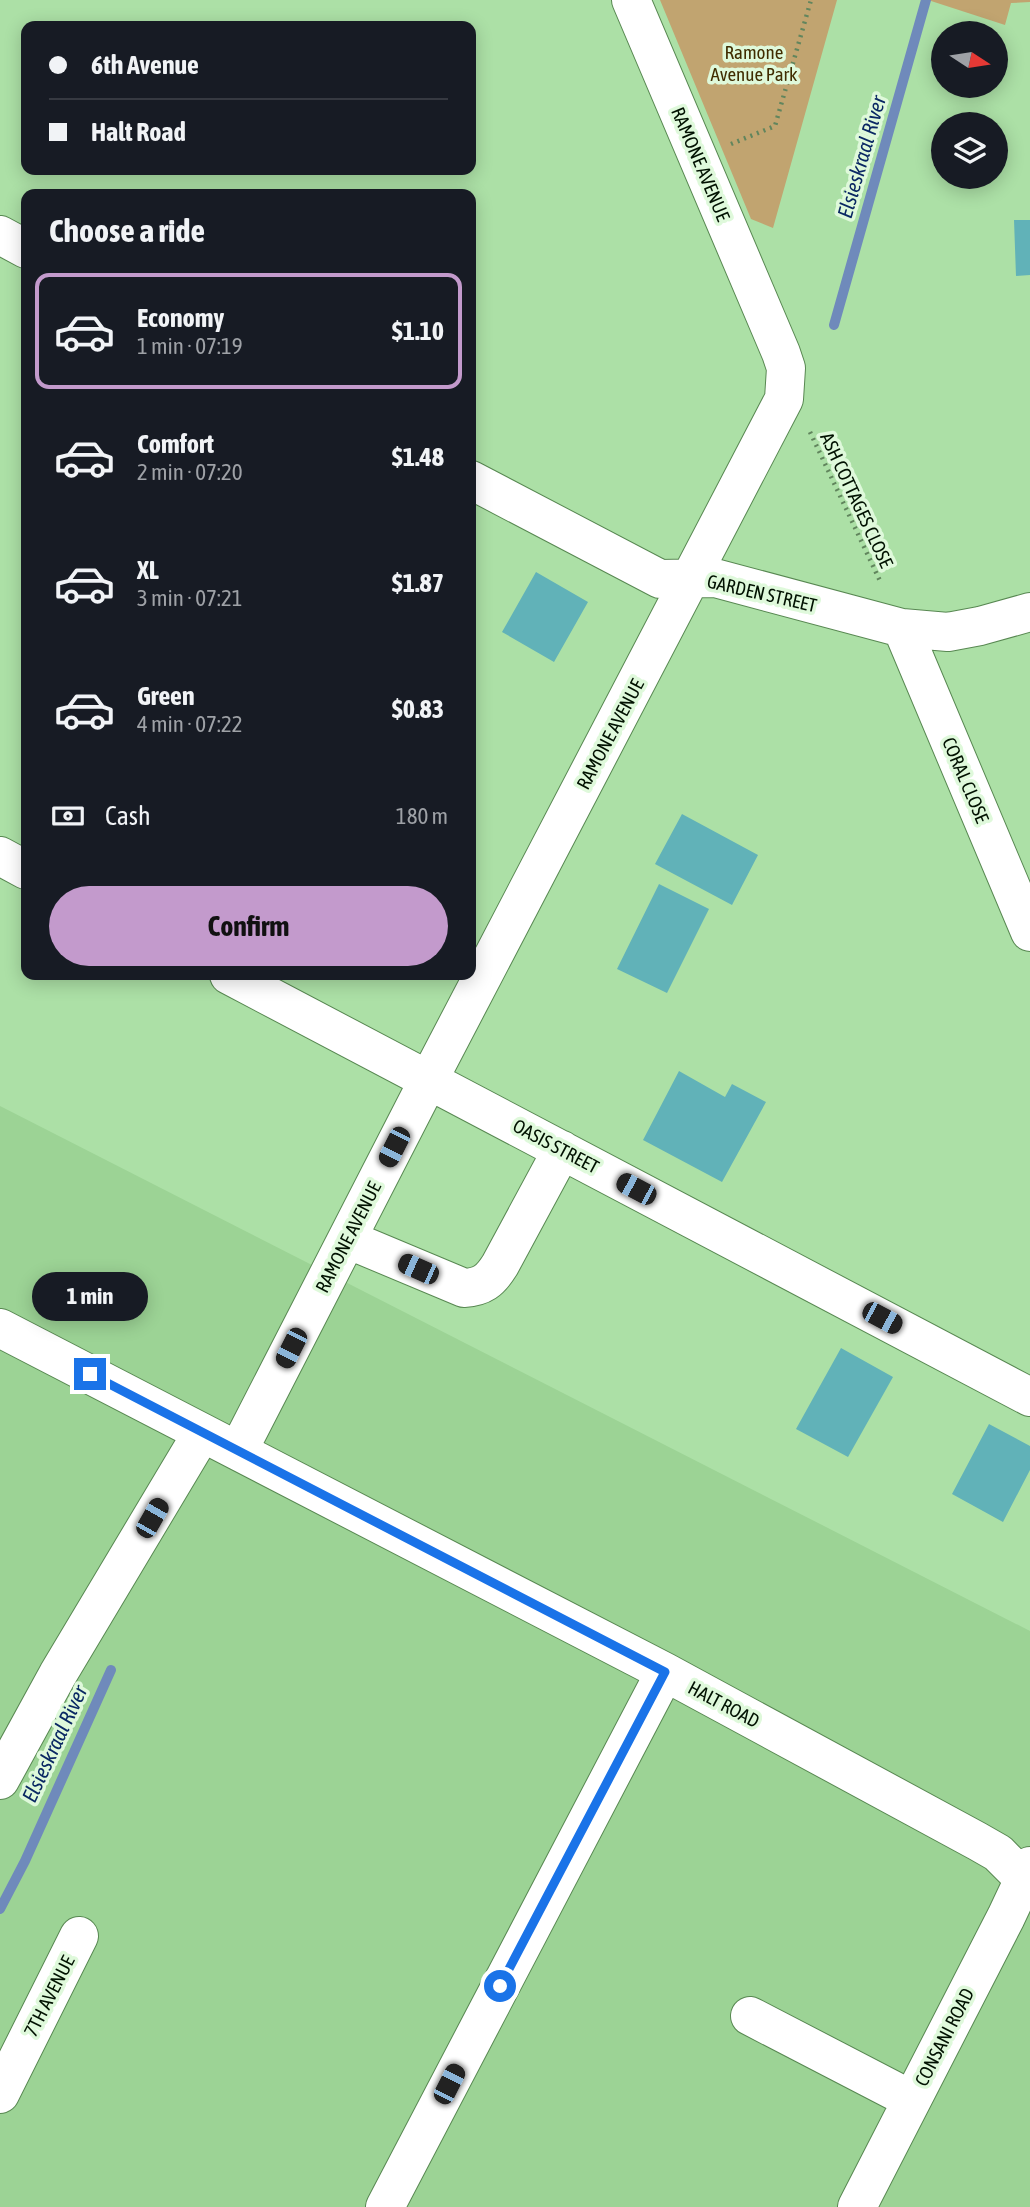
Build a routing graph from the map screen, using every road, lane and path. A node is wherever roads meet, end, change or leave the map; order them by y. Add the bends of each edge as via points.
1 (631, 0) edge
2 (811, 0) edge
3 (698, 157) junction
4 (0, 235) edge
5 (21, 246) edge
6 (787, 384) junction
7 (476, 483) edge
8 (691, 579) junction
9 (1030, 612) edge
10 (902, 628) junction
11 (0, 856) edge
12 (21, 867) edge
13 (1030, 932) edge
14 (239, 980) edge
15 (429, 1079) junction
16 (562, 1150) junction
17 (347, 1239) junction
18 (0, 1328) edge
19 (1030, 1396) edge
20 (202, 1433) junction
21 (238, 1451) junction
22 (665, 1672) junction
23 (0, 1780) edge
24 (1022, 1868) edge
25 (79, 1937) dead end
26 (750, 2016) dead end
27 (0, 2094) edge
28 (912, 2100) junction
29 (385, 2207) edge
30 (857, 2207) edge

1 - 3 street, RAMONE AVENUE
2 - 3 path via 775,126
3 - 6 street, RAMONE AVENUE via 781,353
4 - 5 street
6 - 8 street, RAMONE AVENUE via 777,414
6 - 10 path, ASH COTTAGES CLOSE
7 - 8 street, GARDEN STREET via 660,579
8 - 10 street, GARDEN STREET via 715,578
8 - 15 street, RAMONE AVENUE
9 - 10 street, GARDEN STREET via 947,632
10 - 13 street, CORAL CLOSE
11 - 12 street
14 - 15 street, OASIS STREET
15 - 16 street, OASIS STREET
15 - 17 street, RAMONE AVENUE
16 - 17 street via 500,1265 491,1279 478,1287 464,1288
16 - 19 street, OASIS STREET
17 - 21 street, RAMONE AVENUE
18 - 20 street, HALT ROAD
20 - 21 street, HALT ROAD
20 - 23 street
21 - 22 street, HALT ROAD
22 - 24 street, HALT ROAD
22 - 29 street
24 - 28 street, CONSANI ROAD
25 - 27 street, 7TH AVENUE
26 - 28 street
28 - 30 street, CONSANI ROAD

